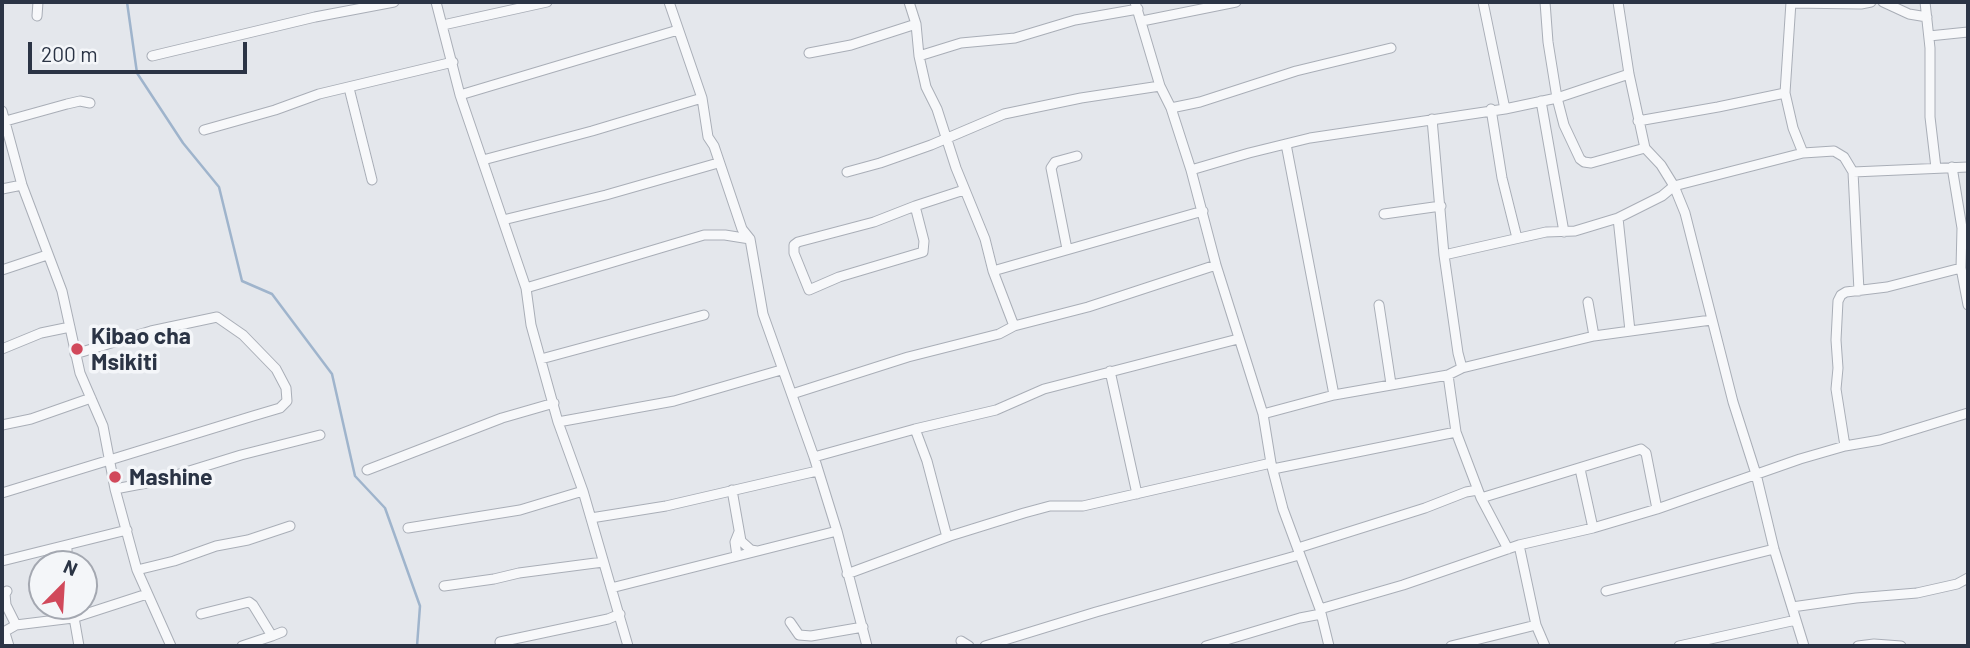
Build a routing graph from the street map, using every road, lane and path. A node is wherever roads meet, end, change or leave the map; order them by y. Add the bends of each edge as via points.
1 (38, 2) edge
2 (394, 2) edge
3 (436, 2) edge
4 (547, 2) edge
5 (669, 2) edge
6 (909, 2) edge
7 (1236, 2) edge
8 (1483, 2) edge
9 (1545, 2) edge
10 (1618, 2) edge
11 (1791, 2) edge
12 (1871, 2) edge
13 (1883, 2) edge
14 (1925, 2) edge
15 (1137, 5) edge
16 (37, 16) dead end
17 (1927, 17) junction
18 (1142, 21) junction
19 (916, 24) junction
20 (443, 25) junction
21 (678, 30) junction
22 (1968, 32) edge
23 (1929, 36) junction
24 (1391, 48) dead end
25 (809, 52) dead end
26 (152, 56) dead end
27 (919, 56) junction
28 (453, 62) junction
29 (1629, 74) junction
30 (1160, 86) junction
31 (349, 88) junction
32 (1785, 93) junction
33 (460, 95) junction
34 (1557, 97) junction
35 (702, 98) junction
36 (1541, 101) junction
37 (90, 103) dead end
38 (1171, 108) junction
39 (1491, 109) junction
40 (1505, 109) junction
41 (2, 111) edge
42 (1432, 119) junction
43 (1638, 121) junction
44 (4, 122) edge
45 (204, 130) dead end
46 (946, 139) junction
47 (1286, 144) junction
48 (1645, 148) junction
49 (1803, 153) junction
50 (1077, 156) dead end
51 (483, 160) junction
52 (718, 163) junction
53 (1968, 166) edge
54 (1952, 167) junction
55 (1936, 168) junction
56 (1191, 170) junction
57 (847, 172) dead end
58 (1853, 172) junction
59 (372, 180) dead end
60 (22, 185) junction
61 (1674, 186) junction
62 (2, 189) edge
63 (964, 190) junction
64 (915, 206) junction
65 (1441, 206) junction
66 (1203, 211) junction
67 (1384, 214) dead end
68 (1618, 218) junction
69 (503, 220) junction
70 (1563, 232) junction
71 (750, 239) junction
72 (1517, 239) junction
73 (1067, 249) junction
74 (47, 255) junction
75 (1444, 255) junction
76 (1216, 265) junction
77 (1961, 268) junction
78 (2, 270) edge
79 (993, 271) junction
80 (526, 288) junction
81 (1859, 291) junction
82 (1588, 302) dead end
83 (1379, 304) dead end
84 (1968, 305) edge
85 (704, 315) dead end
86 (1711, 320) junction
87 (1014, 326) junction
88 (70, 327) junction
89 (1630, 331) junction
90 (1594, 336) junction
91 (1238, 339) junction
92 (2, 349) edge
93 (75, 354) junction
94 (541, 359) junction
95 (1462, 368) junction
96 (781, 370) junction
97 (1110, 371) junction
98 (1448, 375) junction
99 (1391, 384) junction
100 (792, 394) junction
101 (1334, 395) junction
102 (90, 398) junction
103 (554, 403) junction
104 (1968, 413) edge
105 (1263, 414) junction
106 (558, 422) junction
107 (2, 425) edge
108 (915, 429) junction
109 (1456, 432) junction
110 (320, 435) dead end
111 (1845, 446) junction
112 (814, 457) junction
113 (110, 458) junction
114 (1272, 466) junction
115 (1580, 469) junction
116 (367, 470) dead end
117 (817, 471) junction
118 (1756, 474) junction
119 (115, 489) junction
120 (732, 490) junction
121 (583, 491) junction
122 (2, 493) edge
123 (1137, 494) junction
124 (1480, 494) junction
125 (1657, 509) junction
126 (591, 518) junction
127 (290, 526) dead end
128 (408, 528) dead end
129 (1593, 528) junction
130 (127, 530) junction
131 (740, 530) junction
132 (837, 531) junction
133 (947, 537) junction
134 (1519, 545) junction
135 (66, 546) junction
136 (1508, 549) junction
137 (1774, 549) junction
138 (66, 550) edge
139 (1299, 551) junction
140 (758, 552) junction
141 (737, 556) junction
142 (2, 561) edge
143 (603, 562) junction
144 (137, 570) junction
145 (847, 575) junction
146 (1968, 578) edge
147 (444, 586) dead end
148 (611, 589) junction
149 (7, 591) dead end
150 (1606, 592) dead end
151 (148, 594) junction
152 (1792, 607) junction
153 (98, 610) edge
154 (1321, 611) junction
155 (201, 614) dead end
156 (620, 614) junction
157 (57, 620) edge
158 (73, 620) edge
159 (1796, 620) junction
160 (790, 622) dead end
161 (16, 625) junction
162 (1536, 625) junction
163 (863, 627) junction
164 (282, 632) dead end
165 (3, 633) edge
166 (272, 636) junction
167 (500, 642) dead end
168 (9, 646) edge
169 (79, 646) edge
170 (171, 646) edge
171 (242, 646) edge
172 (628, 646) edge
173 (867, 646) edge
174 (985, 646) edge
175 (1206, 646) edge
176 (1329, 646) edge
177 (1451, 646) edge
178 (1545, 646) edge
179 (1679, 646) edge
180 (1804, 646) edge
181 (1858, 646) edge
182 (1900, 646) edge

1 - 16 street
2 - 26 street
3 - 20 street
4 - 20 street
5 - 21 street
6 - 19 street
7 - 18 street
8 - 40 street
9 - 34 street
10 - 29 street
11 - 12 street
11 - 32 street
13 - 17 street
14 - 17 street
15 - 18 street
15 - 27 street
17 - 23 street
18 - 30 street
19 - 25 street via 851,45
19 - 27 street
20 - 28 street
21 - 33 street
21 - 35 street
22 - 23 street
23 - 55 street via 1929,104
24 - 38 street
27 - 46 street
28 - 31 street
28 - 33 street
29 - 34 street
29 - 43 street
30 - 38 street
30 - 46 street via 1004,114
31 - 45 street
31 - 59 street
32 - 43 street
32 - 49 street
33 - 51 street
34 - 36 street
34 - 48 street via 1568,134 1584,162
35 - 51 street
35 - 52 street
36 - 40 street
36 - 70 street
37 - 44 street via 80,101
38 - 56 street
39 - 40 street
39 - 42 street
39 - 72 street
41 - 44 street
42 - 47 street
42 - 65 street
43 - 48 street
44 - 60 street
46 - 57 street
46 - 63 street
47 - 56 street
47 - 101 street
48 - 61 street
49 - 58 street via 1834,151
49 - 61 street
50 - 73 street via 1055,162 1051,168
51 - 69 street
52 - 69 street
52 - 71 street
53 - 54 street
54 - 55 street
54 - 77 street via 1962,228
55 - 58 street
56 - 66 street
58 - 81 street
60 - 62 street
60 - 74 street
61 - 68 street
61 - 86 street
63 - 64 street
63 - 79 street
64 - 64 street via 923,252 809,289 794,253 798,242
65 - 67 street
65 - 75 street
66 - 73 street
66 - 76 street
68 - 70 street
68 - 89 street
69 - 80 street
70 - 72 street
71 - 80 street via 704,234
71 - 96 street via 763,314
72 - 75 street
73 - 79 street
74 - 78 street
74 - 88 street
75 - 95 street
76 - 87 street
76 - 91 street
77 - 81 street
77 - 84 street
79 - 87 street
80 - 94 street
81 - 111 street via 1841,295 1837,312 1836,389
82 - 90 street
83 - 99 street
85 - 94 street
86 - 89 street
86 - 118 street
87 - 100 street
88 - 92 street
88 - 93 street
89 - 90 street
90 - 95 street
91 - 97 street
91 - 105 street
93 - 102 street
93 - 113 street via 218,317 257,349 286,388 286,401 280,408
94 - 103 street
95 - 98 street
96 - 100 street
96 - 106 street via 674,401
97 - 108 street via 996,410
97 - 123 street
98 - 99 street
98 - 109 street
99 - 101 street
100 - 112 street
101 - 105 street
102 - 107 street
102 - 113 street
103 - 106 street
103 - 116 street
104 - 111 street
105 - 114 street
106 - 121 street
108 - 112 street
108 - 133 street
109 - 114 street
109 - 124 street
110 - 119 street
111 - 118 street
112 - 117 street
113 - 119 street
113 - 122 street
114 - 123 street
114 - 139 street
115 - 124 street
115 - 125 street via 1641,449 1646,453
115 - 129 street
117 - 120 street
117 - 132 street
118 - 125 street
118 - 137 street
119 - 130 street
120 - 126 street
120 - 131 street
121 - 126 street
121 - 128 street via 520,510
123 - 133 street via 1083,506 1050,506
124 - 136 street
124 - 139 street via 1466,492
125 - 129 street
126 - 143 street
127 - 144 street
129 - 134 street
130 - 135 street
130 - 144 street
131 - 140 street via 743,543
131 - 141 street via 734,542
132 - 140 street
132 - 145 street
133 - 145 street
134 - 136 street
134 - 162 street
135 - 138 street
135 - 142 street
136 - 154 street
137 - 150 street
137 - 152 street
139 - 154 street
139 - 174 street
140 - 141 street
141 - 148 street
143 - 147 street
143 - 148 street
144 - 151 street
145 - 163 street
146 - 152 street via 1917,593
148 - 156 street
149 - 161 street via 6,605
151 - 153 street
151 - 170 street
152 - 159 street
154 - 175 street
154 - 176 street
155 - 166 street via 249,602
156 - 167 street
156 - 172 street
157 - 161 street
158 - 169 street
159 - 179 street
159 - 180 street
160 - 163 street via 796,632 811,636
161 - 165 street
162 - 177 street
162 - 178 street
163 - 173 street
164 - 166 street
165 - 168 street
166 - 171 street
181 - 182 street

